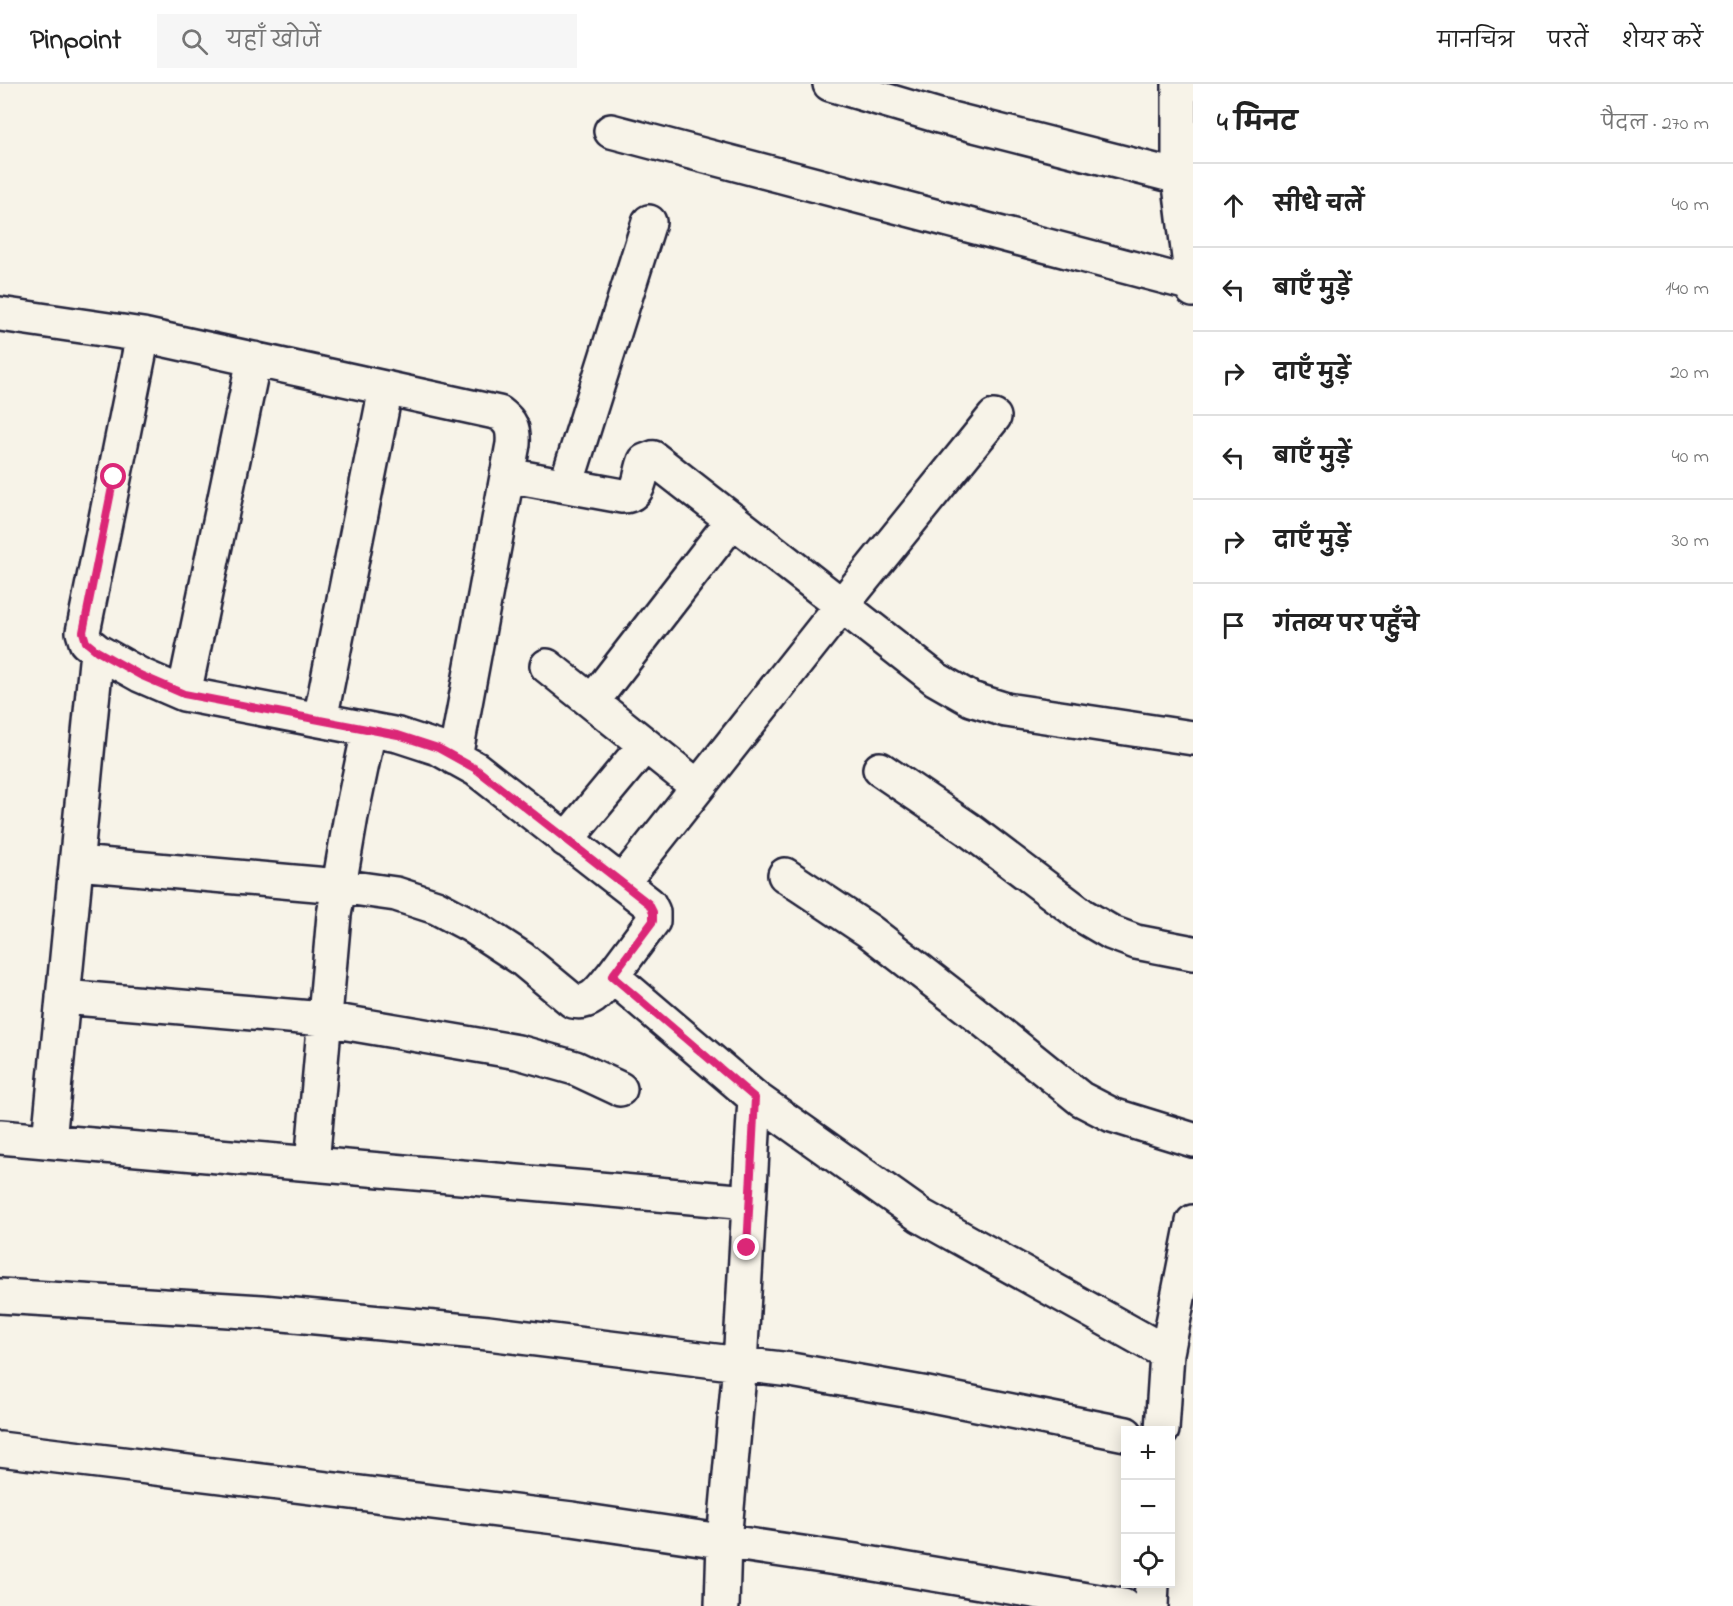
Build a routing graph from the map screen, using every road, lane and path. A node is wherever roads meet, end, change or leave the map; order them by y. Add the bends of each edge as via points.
1 (830, 84) edge
2 (1179, 84) edge
3 (611, 131) dead end
4 (1186, 176) edge
5 (649, 222) dead end
6 (1192, 287) edge
7 (0, 314) edge
8 (143, 335) junction
9 (254, 359) junction
10 (386, 388) junction
11 (994, 417) dead end
12 (507, 475) junction
13 (566, 485) junction
14 (733, 520) junction
15 (842, 605) junction
16 (97, 651) junction
17 (547, 666) dead end
18 (184, 694) junction
19 (592, 702) junction
20 (321, 720) junction
21 (369, 730) junction
22 (1193, 738) edge
23 (645, 745) junction
24 (455, 758) junction
25 (879, 769) dead end
26 (698, 787) junction
27 (567, 840) junction
28 (77, 863) junction
29 (785, 875) dead end
30 (622, 883) junction
31 (339, 885) junction
32 (1193, 953) edge
33 (612, 976) junction
34 (63, 997) junction
35 (324, 1019) junction
36 (620, 1089) dead end
37 (755, 1098) junction
38 (0, 1137) edge
39 (1193, 1140) edge
40 (50, 1141) junction
41 (312, 1164) junction
42 (749, 1202) junction
43 (1193, 1222) edge
44 (0, 1296) edge
45 (1167, 1353) junction
46 (740, 1364) junction
47 (1179, 1389) edge
48 (1164, 1426) edge
49 (1121, 1433) edge
50 (0, 1449) edge
51 (724, 1541) junction
52 (1152, 1588) edge
53 (722, 1606) edge
54 (1123, 1606) edge
55 (1151, 1606) edge

1 - 4 street via 939,116
2 - 4 street
3 - 6 street
4 - 6 street
5 - 13 street
7 - 8 street
8 - 9 street
8 - 16 street via 83,632 86,642
9 - 10 street
9 - 18 street
10 - 12 street via 499,413 514,430
10 - 20 street
11 - 15 street
12 - 13 street
12 - 24 street
13 - 14 street via 630,496 636,492 645,461 653,458
14 - 15 street
14 - 19 street
15 - 22 street via 936,679 971,699 1006,710
15 - 26 street
16 - 18 street
16 - 28 street
17 - 19 street
18 - 20 street
19 - 23 street
20 - 21 street
21 - 24 street via 438,748
21 - 31 street
23 - 26 street
23 - 27 street
24 - 27 street via 476,769
25 - 32 street via 1112,933
26 - 30 street
27 - 30 street
28 - 31 street
28 - 34 street
29 - 39 street via 869,931 1081,1099 1112,1114
30 - 33 street via 649,904 653,921
31 - 33 street via 396,894 436,907 521,958 573,1002 591,1000
31 - 35 street
33 - 37 street
34 - 35 street
34 - 40 street
35 - 36 street via 518,1052 574,1068
35 - 41 street
37 - 42 street
37 - 45 street via 921,1216
38 - 40 street
40 - 41 street
41 - 42 street
42 - 46 street
43 - 45 street
44 - 46 street via 262,1312 488,1333
45 - 47 street
46 - 49 street via 922,1393
46 - 51 street
47 - 48 street
50 - 51 street via 572,1518
51 - 53 street
51 - 54 street
52 - 55 street

